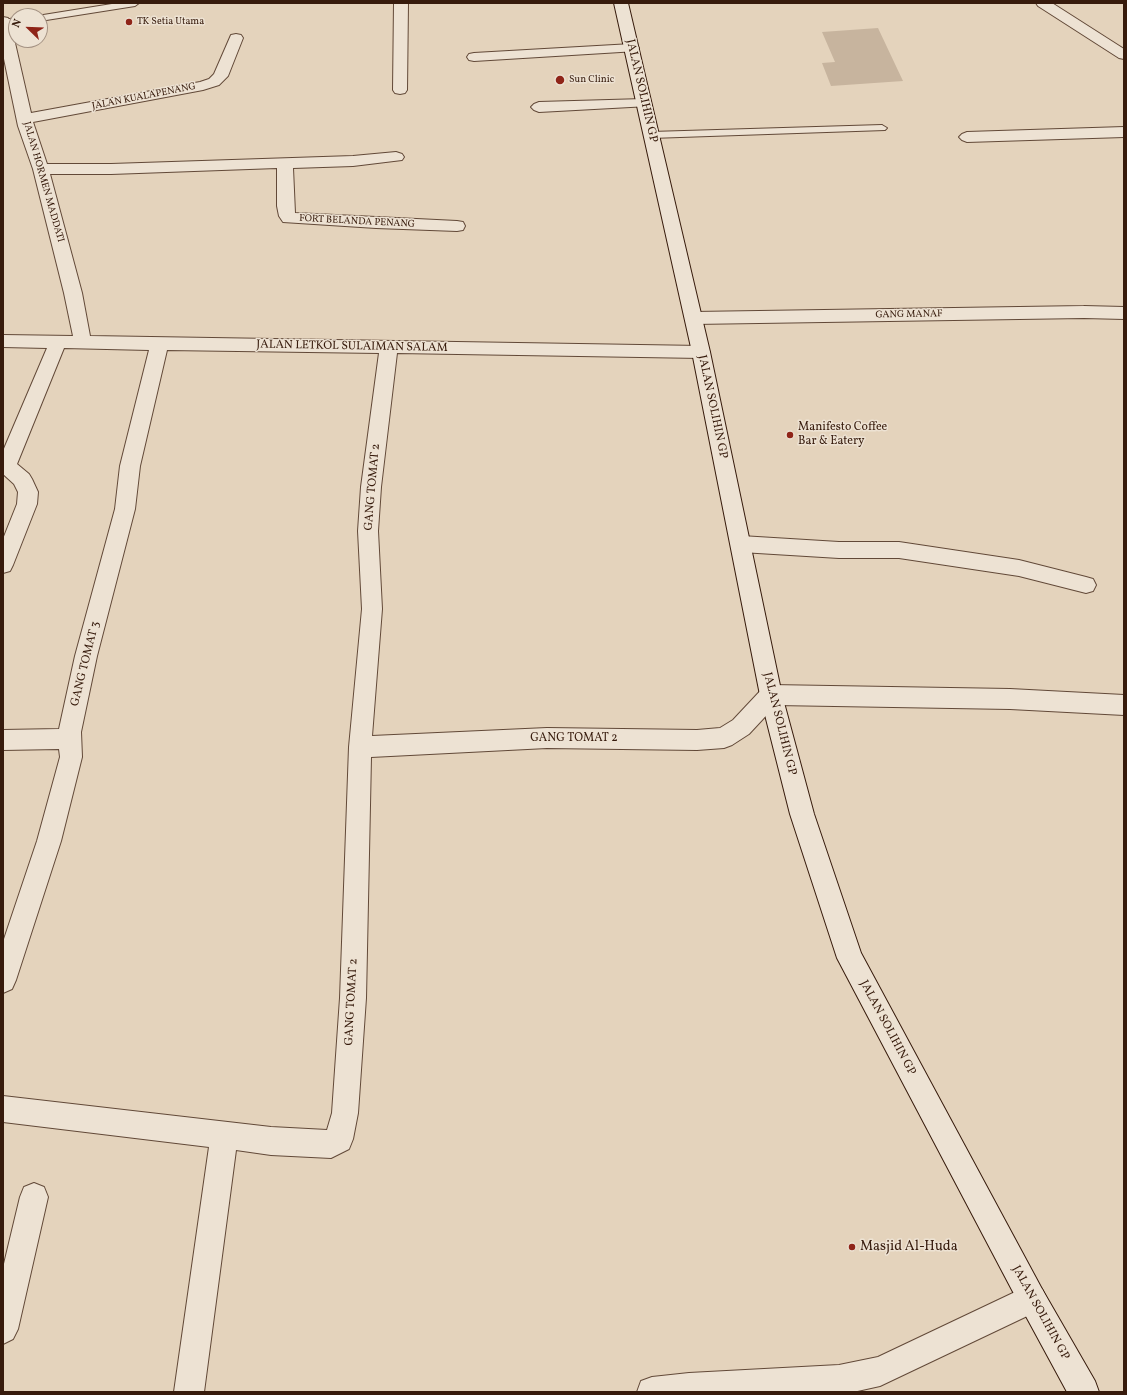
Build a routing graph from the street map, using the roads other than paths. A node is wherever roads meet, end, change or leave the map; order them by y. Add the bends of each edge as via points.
1 (135, 3) edge
2 (401, 3) edge
3 (621, 3) edge
4 (1044, 3) edge
5 (48, 17) edge
6 (3, 22) edge
7 (236, 38) dead end
8 (632, 48) junction
9 (1124, 54) edge
10 (474, 57) dead end
11 (400, 90) dead end
12 (644, 103) junction
13 (539, 107) dead end
14 (25, 119) junction
15 (882, 128) dead end
16 (1124, 132) edge
17 (651, 135) junction
18 (967, 137) dead end
19 (396, 157) dead end
20 (284, 163) junction
21 (41, 169) junction
22 (457, 226) dead end
23 (1124, 313) edge
24 (694, 318) junction
25 (3, 341) edge
26 (58, 342) junction
27 (83, 343) junction
28 (159, 344) junction
29 (389, 348) junction
30 (701, 352) junction
31 (741, 544) junction
32 (3, 565) edge
33 (1086, 585) dead end
34 (771, 695) junction
35 (1124, 705) edge
36 (3, 740) edge
37 (69, 740) junction
38 (360, 747) junction
39 (3, 980) edge
40 (3, 1109) edge
41 (224, 1135) junction
42 (34, 1197) dead end
43 (1032, 1300) junction
44 (3, 1330) edge
45 (189, 1392) edge
46 (652, 1392) edge
47 (1084, 1392) edge

1 - 5 lane
2 - 11 street
3 - 8 street, JALAN SOLIHIN GP
4 - 9 street
6 - 14 street, JALAN HORMEN MADDATI
7 - 14 street, JALAN KUALAPENANG via 221,76 214,82
8 - 10 street
8 - 12 street, JALAN SOLIHIN GP
12 - 13 street
12 - 17 street, JALAN SOLIHIN GP
14 - 21 street, JALAN HORMEN MADDATI
15 - 17 lane
16 - 18 street
17 - 24 street, JALAN SOLIHIN GP
19 - 20 street
20 - 21 street via 111,170
20 - 22 street, FORT BELANDA PENANG via 285,206 289,218
21 - 27 street, JALAN HORMEN MADDATI via 73,293
23 - 24 street, GANG MANAF
24 - 30 street, JALAN SOLIHIN GP
25 - 26 street, JALAN LETKOL SULAIMAN SALAM
26 - 27 street, JALAN LETKOL SULAIMAN SALAM
26 - 32 street via 7,464 22,479 28,492 27,504
27 - 28 street, JALAN LETKOL SULAIMAN SALAM
28 - 29 street, JALAN LETKOL SULAIMAN SALAM
28 - 37 street, GANG TOMAT 3 via 130,466 125,509 86,656
29 - 30 street, JALAN LETKOL SULAIMAN SALAM
29 - 38 street, GANG TOMAT 2 via 371,486 368,531 372,609
30 - 31 street, JALAN SOLIHIN GP
31 - 33 street via 839,550 899,550 1019,568
31 - 34 street, JALAN SOLIHIN GP
34 - 35 street via 1010,699
34 - 38 street, GANG TOMAT 2 via 740,727 724,738 547,738
34 - 43 street, JALAN SOLIHIN GP via 802,814 850,958
36 - 37 street
37 - 39 street, GANG TOMAT 3 via 71,757 49,841
38 - 41 street, GANG TOMAT 2 via 353,998 342,1133 339,1139 331,1144 271,1141
40 - 41 street, GANG TOMAT 2
41 - 45 street
42 - 44 street
43 - 46 street via 880,1371 839,1380
43 - 47 street, JALAN SOLIHIN GP

